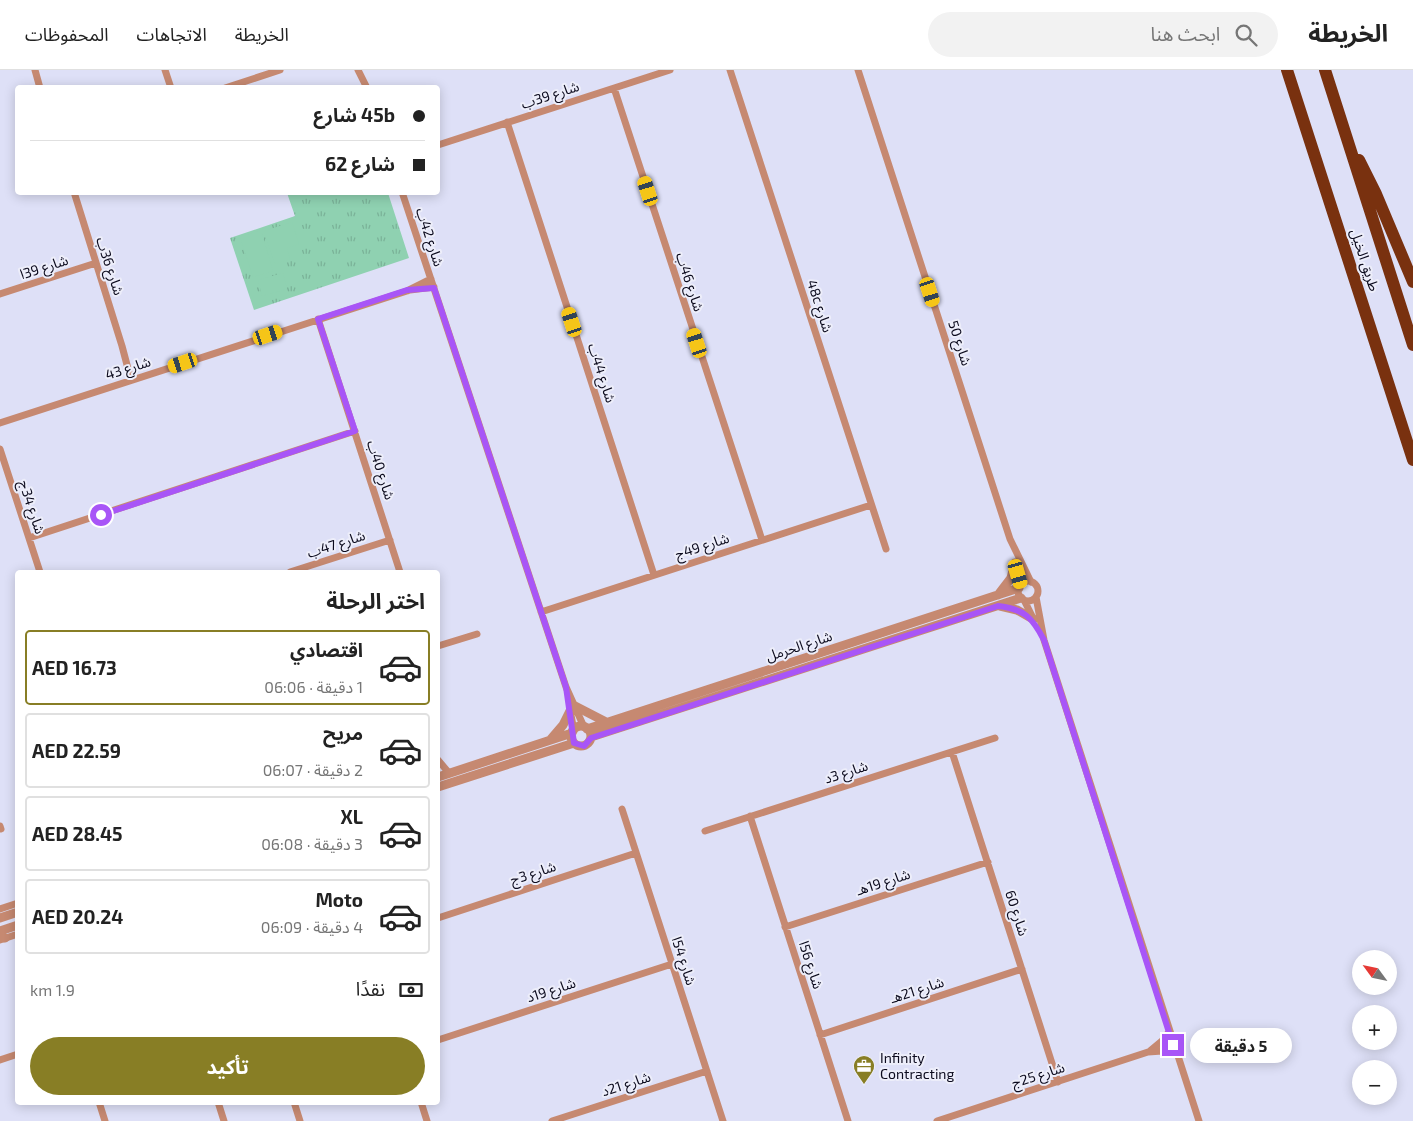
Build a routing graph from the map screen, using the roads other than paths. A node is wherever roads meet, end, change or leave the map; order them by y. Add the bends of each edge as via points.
1 (35, 70) edge
2 (165, 70) edge
3 (280, 70) edge
4 (358, 70) edge
5 (363, 70) edge
6 (670, 70) edge
7 (730, 70) edge
8 (858, 70) edge
9 (1287, 70) edge
10 (1325, 70) edge
11 (39, 85) edge
12 (170, 85) edge
13 (234, 85) edge
14 (366, 85) edge
15 (367, 85) edge
16 (614, 88) junction
17 (507, 122) junction
18 (1347, 141) junction
19 (440, 144) edge
20 (75, 195) edge
21 (403, 195) edge
22 (96, 263) junction
23 (431, 278) junction
24 (1413, 282) edge
25 (434, 288) junction
26 (407, 290) junction
27 (0, 294) edge
28 (318, 319) junction
29 (1413, 345) edge
30 (133, 380) junction
31 (0, 423) edge
32 (355, 431) junction
33 (0, 449) edge
34 (1413, 460) edge
35 (871, 505) junction
36 (29, 538) junction
37 (1010, 539) junction
38 (390, 540) junction
39 (762, 540) junction
40 (886, 549) dead end
41 (1015, 563) junction
42 (39, 570) edge
43 (296, 570) edge
44 (399, 570) edge
45 (654, 575) junction
46 (1031, 582) junction
47 (1020, 587) junction
48 (997, 596) junction
49 (1036, 597) junction
50 (1022, 599) junction
51 (998, 606) junction
52 (541, 612) junction
53 (1033, 620) junction
54 (477, 634) dead end
55 (1044, 640) junction
56 (440, 645) edge
57 (572, 708) junction
58 (606, 722) junction
59 (587, 731) junction
60 (573, 736) junction
61 (995, 738) dead end
62 (547, 741) junction
63 (952, 752) junction
64 (440, 762) edge
65 (449, 773) junction
66 (440, 776) edge
67 (440, 786) edge
68 (622, 809) dead end
69 (750, 816) junction
70 (705, 831) dead end
71 (636, 853) junction
72 (988, 862) junction
73 (15, 904) edge
74 (0, 909) edge
75 (15, 913) edge
76 (440, 917) edge
77 (0, 918) edge
78 (15, 927) edge
79 (785, 927) junction
80 (15, 934) edge
81 (1, 936) edge
82 (672, 964) junction
83 (1022, 969) junction
84 (1169, 1032) junction
85 (820, 1034) junction
86 (440, 1039) edge
87 (1148, 1052) junction
88 (1176, 1054) junction
89 (15, 1055) edge
90 (0, 1060) edge
91 (707, 1071) junction
92 (1058, 1082) junction
93 (100, 1105) edge
94 (219, 1105) edge
95 (295, 1105) edge
96 (423, 1105) edge
97 (105, 1121) edge
98 (224, 1121) edge
99 (300, 1121) edge
100 (428, 1121) edge
101 (552, 1121) edge
102 (724, 1121) edge
103 (848, 1121) edge
104 (937, 1121) edge
105 (1199, 1121) edge

1 - 11 street
2 - 12 street
3 - 13 street
4 - 14 street
5 - 15 street
6 - 16 street, شارع 39ب
7 - 35 street, 48c شارع
8 - 37 street, شارع 50
9 - 34 highway, طريق الخيل
10 - 18 highway, طريق الخيل
16 - 17 street, شارع 39ب
16 - 39 street, شارع 46ب
17 - 19 street, شارع 39ب
17 - 45 street, شارع 44ب
18 - 24 highway via 1370,180
18 - 29 highway, طريق الخيل
20 - 22 street, شارع 36ب
21 - 23 street, شارع 42ب
22 - 27 street, شارع 39ا
22 - 30 street, شارع 36ب
23 - 25 street, شارع 42ب
23 - 26 street, شارع 43
25 - 26 street, شارع 43
25 - 52 street, شارع 42ب
26 - 28 street, شارع 43
28 - 30 street, شارع 43
28 - 32 street, شارع 40ب
30 - 31 street, شارع 43
32 - 36 street
32 - 38 street, شارع 40ب
33 - 36 street, شارع 34ج
35 - 39 street, شارع 49ج
35 - 40 street, 48c شارع
36 - 42 street, شارع 34ج
37 - 41 street, شارع 50
37 - 46 street, شارع 50
38 - 43 street, شارع 47ب
38 - 44 street, شارع 40ب
39 - 45 street, شارع 49ج
41 - 47 street, شارع 50
41 - 48 street via 1011,578
45 - 52 street, شارع 49ج
46 - 47 street
46 - 49 street via 1038,590
47 - 48 street, شارع الحرمل
47 - 50 street
48 - 58 street, شارع الحرمل
49 - 50 street
49 - 55 street
50 - 51 street, شارع الحرمل
50 - 53 street
51 - 53 street via 1016,610
51 - 59 street, شارع الحرمل
52 - 57 street, شارع 42ب
53 - 55 street
54 - 56 street
55 - 84 street
57 - 58 street
57 - 59 street, شارع 42ب
57 - 60 street, شارع 42ب
57 - 62 street via 559,731
58 - 59 street, شارع الحرمل
59 - 60 street via 578,727
59 - 60 street via 584,746
60 - 62 street
60 - 67 street
61 - 63 street, شارع 3د
62 - 65 street
63 - 69 street, شارع 3د
63 - 72 street, شارع 60
64 - 65 street
65 - 66 street
68 - 71 street, شارع 54ا
69 - 70 street, شارع 3د
69 - 79 street, شارع 56ا
71 - 76 street, شارع 3ج
71 - 82 street, شارع 54ا
72 - 79 street, شارع 19هـ
72 - 83 street, شارع 60
73 - 74 street
75 - 77 street
78 - 81 street
79 - 85 street, شارع 56ا
80 - 81 street
82 - 86 street, شارع 19د
82 - 91 street, شارع 54ا
83 - 85 street, شارع 21هـ
83 - 92 street, شارع 60
84 - 87 street, شارع 25ج via 1158,1046
84 - 88 street
85 - 103 street, شارع 56ا
87 - 88 street, شارع 25ج
87 - 92 street, شارع 25ج
88 - 105 street
89 - 90 street
91 - 101 street, شارع 21د
91 - 102 street, شارع 54ا
92 - 104 street, شارع 25ج
93 - 97 street
94 - 98 street
95 - 99 street
96 - 100 street

